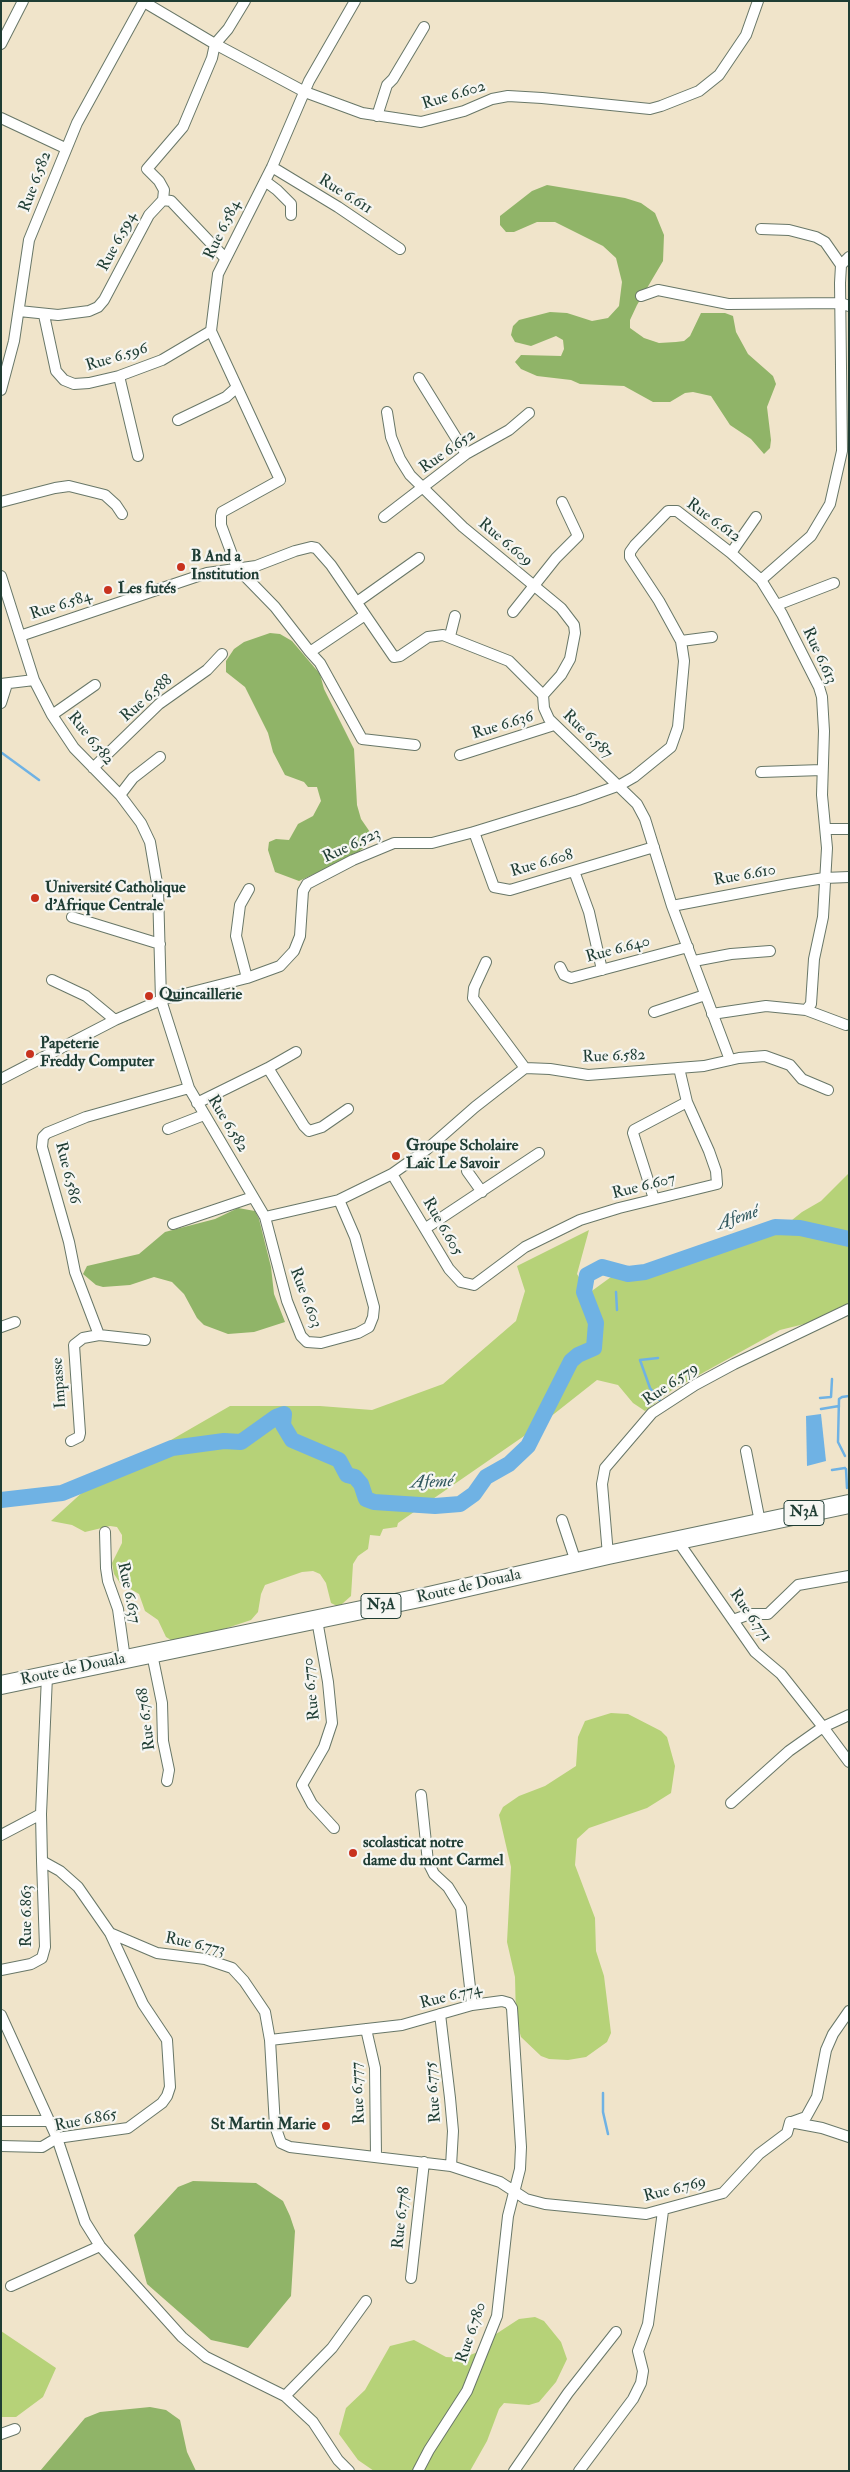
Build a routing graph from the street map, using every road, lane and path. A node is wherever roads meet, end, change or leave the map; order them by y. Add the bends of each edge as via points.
1 (22, 1) edge
2 (245, 1) edge
3 (355, 1) edge
4 (758, 1) edge
5 (144, 2) edge
6 (424, 27) dead end
7 (1, 44) edge
8 (215, 44) junction
9 (305, 92) junction
10 (377, 116) junction
11 (1, 118) edge
12 (65, 148) junction
13 (272, 168) junction
14 (265, 181) junction
15 (163, 200) junction
16 (291, 215) dead end
17 (761, 229) dead end
18 (400, 249) dead end
19 (226, 258) junction
20 (845, 261) edge
21 (641, 296) dead end
22 (845, 304) edge
23 (19, 311) junction
24 (44, 315) junction
25 (211, 331) junction
26 (119, 376) junction
27 (419, 378) dead end
28 (846, 381) edge
29 (236, 388) junction
30 (1, 390) edge
31 (387, 412) dead end
32 (529, 413) dead end
33 (178, 420) dead end
34 (846, 451) edge
35 (466, 454) junction
36 (138, 456) dead end
37 (423, 488) junction
38 (1, 502) edge
39 (562, 502) dead end
40 (122, 514) dead end
41 (384, 517) dead end
42 (756, 517) dead end
43 (312, 547) joint
44 (732, 553) junction
45 (419, 558) dead end
46 (237, 568) junction
47 (1, 576) edge
48 (761, 580) junction
49 (834, 583) dead end
50 (534, 586) junction
51 (357, 602) junction
52 (777, 606) junction
53 (513, 612) dead end
54 (364, 615) junction
55 (455, 616) dead end
56 (20, 636) junction
57 (450, 636) junction
58 (712, 638) dead end
59 (681, 641) junction
60 (310, 652) junction
61 (222, 654) dead end
62 (34, 680) junction
63 (4, 684) edge
64 (95, 685) dead end
65 (543, 695) junction
66 (1, 703) edge
67 (52, 715) junction
68 (554, 725) junction
69 (415, 746) dead end
70 (460, 755) dead end
71 (160, 757) dead end
72 (93, 768) junction
73 (822, 770) junction
74 (761, 772) dead end
75 (620, 785) junction
76 (120, 795) junction
77 (826, 829) junction
78 (849, 829) edge
79 (474, 832) junction
80 (654, 847) junction
81 (574, 871) junction
82 (849, 877) edge
83 (824, 878) junction
84 (249, 889) dead end
85 (672, 906) junction
86 (72, 917) dead end
87 (160, 944) junction
88 (688, 946) junction
89 (770, 951) dead end
90 (694, 960) junction
91 (486, 962) dead end
92 (560, 967) dead end
93 (602, 970) junction
94 (247, 978) junction
95 (52, 980) dead end
96 (705, 995) junction
97 (161, 1000) junction
98 (806, 1010) junction
99 (654, 1012) dead end
100 (712, 1014) junction
101 (115, 1020) junction
102 (846, 1025) dead end
103 (296, 1052) dead end
104 (730, 1060) junction
105 (268, 1068) junction
106 (524, 1068) junction
107 (679, 1068) junction
108 (1, 1079) edge
109 (188, 1088) junction
110 (828, 1090) dead end
111 (197, 1102) junction
112 (687, 1102) junction
113 (348, 1109) dead end
114 (204, 1115) junction
115 (168, 1129) dead end
116 (539, 1153) dead end
117 (467, 1171) dead end
118 (392, 1174) junction
119 (482, 1192) junction
120 (253, 1197) junction
121 (654, 1199) junction
122 (339, 1200) junction
123 (265, 1216) junction
124 (173, 1224) dead end
125 (426, 1228) junction
126 (474, 1285) joint
127 (849, 1309) edge
128 (16, 1322) dead end
129 (1, 1327) edge
130 (99, 1335) junction
131 (145, 1340) dead end
132 (70, 1441) dead end
133 (746, 1451) dead end
134 (849, 1504) edge
135 (562, 1520) dead end
136 (760, 1522) junction
137 (105, 1532) dead end
138 (677, 1540) junction
139 (608, 1555) junction
140 (576, 1562) junction
141 (849, 1576) edge
142 (317, 1620) junction
143 (733, 1620) junction
144 (152, 1654) junction
145 (125, 1659) junction
146 (47, 1676) junction
147 (1, 1685) edge
148 (849, 1715) edge
149 (823, 1727) junction
150 (849, 1762) edge
151 (167, 1781) dead end
152 (421, 1795) dead end
153 (731, 1803) dead end
154 (41, 1814) junction
155 (334, 1828) dead end
156 (1, 1834) edge
157 (42, 1861) junction
158 (110, 1933) junction
159 (1, 1970) edge
160 (472, 2005) junction
161 (849, 2011) edge
162 (440, 2014) junction
163 (1, 2015) edge
164 (366, 2029) junction
165 (270, 2040) junction
166 (1, 2121) edge
167 (48, 2121) junction
168 (790, 2122) junction
169 (58, 2138) junction
170 (849, 2138) edge
171 (1, 2146) edge
172 (376, 2156) junction
173 (424, 2162) junction
174 (451, 2166) junction
175 (514, 2191) junction
176 (663, 2211) junction
177 (100, 2246) junction
178 (411, 2278) dead end
179 (11, 2286) dead end
180 (366, 2301) dead end
181 (616, 2332) dead end
182 (285, 2396) junction
183 (15, 2429) dead end
184 (1, 2434) edge
185 (349, 2471) edge
186 (418, 2471) edge
187 (514, 2471) edge
188 (579, 2471) edge

1 - 7 street
2 - 8 street
3 - 9 street, Rue 6.584
4 - 10 street, Rue 6.602 via 746,35 718,76 699,91 650,109 508,96 492,98 464,111 421,122
5 - 8 street, Rue 6.602
5 - 12 street, Rue 6.582
6 - 10 street via 394,79 387,85
8 - 9 street, Rue 6.602
8 - 15 street via 184,126 147,169 164,190
9 - 10 street, Rue 6.602 via 348,109
9 - 13 street, Rue 6.584
11 - 12 street
12 - 23 street, Rue 6.582 via 29,240
13 - 14 street, Rue 6.584
13 - 18 street, Rue 6.611
14 - 16 street via 291,204
14 - 19 street, Rue 6.584
15 - 19 street via 171,201
15 - 24 street, Rue 6.594 via 149,215 98,307 75,314
17 - 20 street via 789,230 816,237
19 - 25 street, Rue 6.584 via 218,274
20 - 22 street
21 - 22 street via 658,290 728,304
22 - 28 street
23 - 24 street, Rue 6.594
23 - 30 street, Rue 6.582
24 - 26 street, Rue 6.596 via 56,371 64,380 74,384 89,383
25 - 26 street, Rue 6.596 via 162,360
25 - 29 street
26 - 36 street
27 - 35 street
28 - 34 street
29 - 33 street via 226,397
29 - 46 street via 280,480 222,512 220,524
31 - 37 street, Rue 6.609 via 391,437 400,459
32 - 35 street, Rue 6.652 via 509,430
34 - 48 street via 830,504 820,524 811,536
35 - 37 street, Rue 6.652
37 - 41 street, Rue 6.652
37 - 50 street, Rue 6.609 via 463,527
38 - 40 street via 70,486 105,495
39 - 50 street via 578,536
42 - 44 street
43 - 46 street, Rue 6.584 via 256,566
43 - 51 street, Rue 6.587 via 327,559
44 - 48 street, Rue 6.612
44 - 59 street, Rue 6.612 via 673,510 668,511 630,552
45 - 51 street
46 - 56 street, Rue 6.584 via 207,573
46 - 60 street via 275,607
47 - 56 street, Rue 6.582
48 - 52 street, Rue 6.613
49 - 52 street
50 - 53 street
50 - 65 street, Rue 6.609 via 561,608 574,626 575,633 570,658 561,675
51 - 54 street, Rue 6.587
52 - 73 street, Rue 6.613 via 819,687 824,717
54 - 57 street, Rue 6.587 via 396,658 428,637
54 - 60 street
55 - 57 street
56 - 62 street, Rue 6.582
57 - 65 street, Rue 6.587 via 509,661
58 - 59 street
59 - 75 street, Rue 6.523 via 684,661 681,717 672,747 652,765
60 - 69 street via 320,663 362,739
61 - 72 street, Rue 6.588 via 207,670 159,704
62 - 63 street
62 - 67 street, Rue 6.582
63 - 66 street
64 - 67 street
65 - 68 street, Rue 6.587 via 544,708
67 - 72 street, Rue 6.582 via 74,748
68 - 70 street, Rue 6.636
68 - 75 street, Rue 6.587
71 - 76 street via 133,778
72 - 76 street, Rue 6.582
73 - 74 street
73 - 77 street, Rue 6.613
75 - 79 street, Rue 6.523
75 - 80 street, Rue 6.587 via 637,804
76 - 87 street, Rue 6.582 via 150,842 158,889
77 - 78 street
77 - 83 street, Rue 6.613
79 - 81 street, Rue 6.608 via 494,887 510,890
79 - 94 street, Rue 6.523 via 432,843 394,843 307,884 303,892 300,936 294,951 280,966
80 - 81 street, Rue 6.608
80 - 85 street, Rue 6.587
81 - 93 street via 589,912
82 - 83 street, Rue 6.610
83 - 85 street, Rue 6.610
83 - 98 street, Rue 6.613 via 823,917 814,959 811,1004
84 - 94 street via 240,905 236,936
85 - 88 street, Rue 6.587
86 - 87 street
87 - 97 street, Rue 6.582
88 - 90 street, Rue 6.587
88 - 93 street, Rue 6.640
89 - 90 street
90 - 96 street, Rue 6.587
91 - 106 street via 473,998
92 - 93 street, Rue 6.640 via 564,975 571,978
94 - 97 street, Rue 6.523
95 - 101 street via 86,996
96 - 99 street
96 - 100 street, Rue 6.587
97 - 101 street, Rue 6.523
97 - 109 street, Rue 6.582
98 - 100 street via 766,1006
98 - 102 street
100 - 104 street, Rue 6.587
101 - 108 street, Rue 6.523
103 - 105 street
104 - 107 street, Rue 6.582
104 - 110 street, Rue 6.582 via 765,1056 779,1059 790,1065 802,1079
105 - 111 street
105 - 113 street via 309,1131 322,1127
106 - 107 street, Rue 6.582 via 588,1076
106 - 118 street via 426,1150
107 - 112 street, Rue 6.607
109 - 111 street, Rue 6.582
109 - 130 street, Rue 6.586 via 86,1117 43,1137 42,1146 75,1272
111 - 114 street, Rue 6.582
112 - 121 street via 634,1130
112 - 121 street, Rue 6.607 via 709,1151 717,1184
114 - 115 street
114 - 120 street, Rue 6.582
116 - 119 street
117 - 119 street
118 - 122 street
118 - 125 street, Rue 6.605
119 - 125 street
120 - 123 street, Rue 6.582
120 - 124 street
121 - 126 street, Rue 6.607 via 580,1220 547,1235
122 - 123 street
122 - 123 street, Rue 6.603 via 355,1237 374,1306 373,1316 369,1327 358,1333 321,1343 307,1342 301,1336 287,1301
125 - 126 street, Rue 6.605 via 454,1276 460,1282
127 - 139 street, Rue 6.579 via 734,1364 652,1413 604,1468 602,1484
128 - 129 street
130 - 131 street
130 - 132 street, Impasse via 83,1338 74,1345 80,1433
133 - 136 street
134 - 136 highway, Route de Douala / N3A
135 - 140 street
136 - 138 highway, Route de Douala / N3A
137 - 145 street, Rue 6.637 via 108,1581 118,1609
138 - 139 highway, Route de Douala / N3A
138 - 143 street, Rue 6.771
139 - 140 highway, Route de Douala / N3A
140 - 142 highway, Route de Douala / N3A
141 - 143 street via 798,1585 768,1614 750,1614
142 - 144 highway, Route de Douala / N3A
142 - 155 street, Rue 6.770 via 332,1724 324,1747 302,1785 312,1804
143 - 149 street, Rue 6.771 via 755,1652 781,1674
144 - 145 highway, Route de Douala / N3A
144 - 151 street, Rue 6.768 via 162,1703 163,1741 169,1770
145 - 146 highway, Route de Douala / N3A
146 - 147 highway, Route de Douala / N3A
146 - 154 street
148 - 149 street
149 - 150 street
149 - 153 street via 789,1751
152 - 160 street via 428,1862 461,1908
154 - 156 street
154 - 157 street
157 - 158 street via 78,1887
157 - 159 street, Rue 6.863 via 45,1947 42,1958 31,1964
158 - 165 street, Rue 6.773 via 157,1953 205,1959 232,1968 265,2012
158 - 169 street, Rue 6.865 via 143,2004 167,2040 170,2087 162,2103 128,2128
160 - 162 street, Rue 6.774
160 - 175 street, Rue 6.774 via 502,2001 512,2008 521,2148
161 - 168 street via 826,2050 817,2098 806,2117
162 - 164 street, Rue 6.774
162 - 174 street, Rue 6.775 via 451,2106
163 - 167 street
164 - 165 street, Rue 6.774
164 - 172 street, Rue 6.777 via 375,2068
165 - 172 street, Rue 6.773 via 275,2126 281,2143 290,2147
166 - 167 street
167 - 169 street
168 - 170 street via 822,2128
168 - 176 street, Rue 6.769 via 787,2133 759,2154 723,2192
169 - 171 street, Rue 6.865 via 42,2147
169 - 177 street via 85,2222
172 - 173 street, Rue 6.773
173 - 174 street, Rue 6.773
173 - 178 street, Rue 6.778
174 - 175 street, Rue 6.769 via 500,2182
175 - 176 street, Rue 6.769 via 526,2199 571,2208 646,2214
175 - 186 street, Rue 6.780 via 508,2216 497,2316 467,2391
176 - 188 street via 648,2324 638,2351 643,2371 641,2382 633,2399
177 - 179 street
177 - 182 street via 182,2337 206,2358
180 - 182 street via 332,2348
181 - 187 street via 568,2393
182 - 185 street via 313,2422
183 - 184 street

